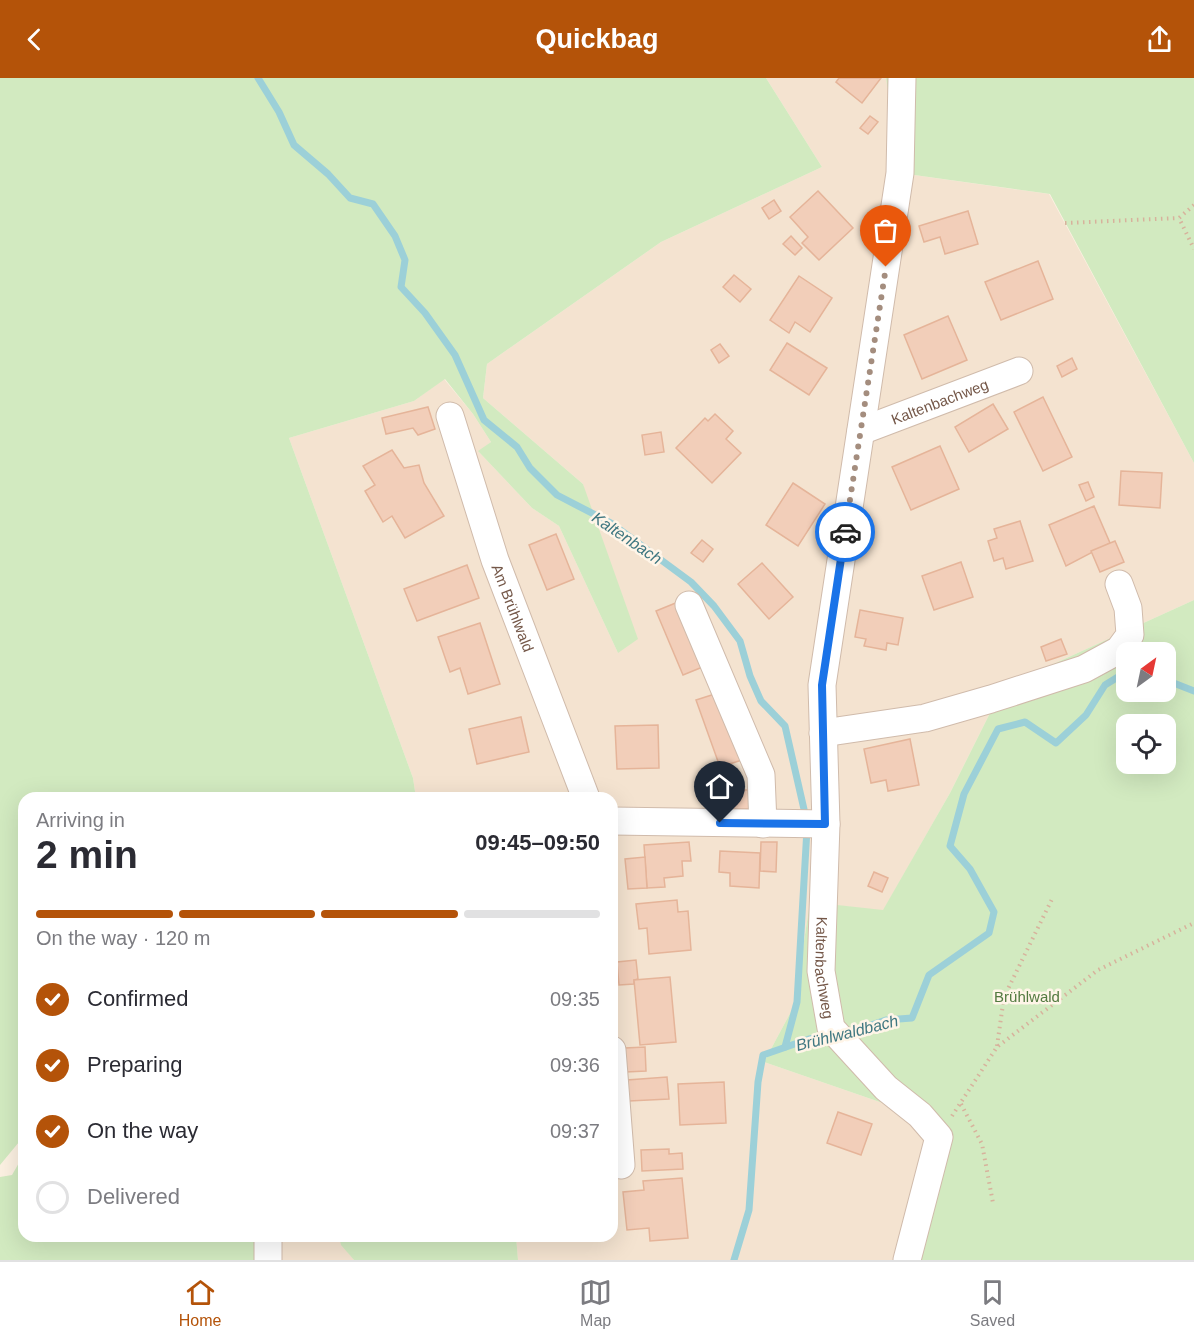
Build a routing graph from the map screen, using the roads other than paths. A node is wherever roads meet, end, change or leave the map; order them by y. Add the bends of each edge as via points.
1 (902, 78) edge
2 (1019, 371) dead end
3 (450, 416) dead end
4 (861, 431) junction
5 (1119, 584) dead end
6 (689, 605) dead end
7 (823, 733) junction
8 (584, 792) edge
9 (618, 821) edge
10 (763, 824) junction
11 (825, 824) junction
12 (618, 1127) edge
13 (621, 1165) dead end
14 (268, 1242) edge
15 (268, 1260) edge
16 (907, 1260) edge

1 - 4 street, Kaltenbachweg via 900,173
2 - 4 street, Kaltenbachweg
3 - 8 street, Am Brühlwald via 495,560
4 - 7 street, Kaltenbachweg via 822,685
5 - 7 street via 1128,608 1130,635 1119,650 1084,669 925,718
6 - 10 street via 761,776
7 - 11 street, Kaltenbachweg
9 - 10 street
10 - 11 street
11 - 16 street, Kaltenbachweg via 821,971 831,1028 886,1088 920,1115 939,1137
12 - 13 street
14 - 15 street

